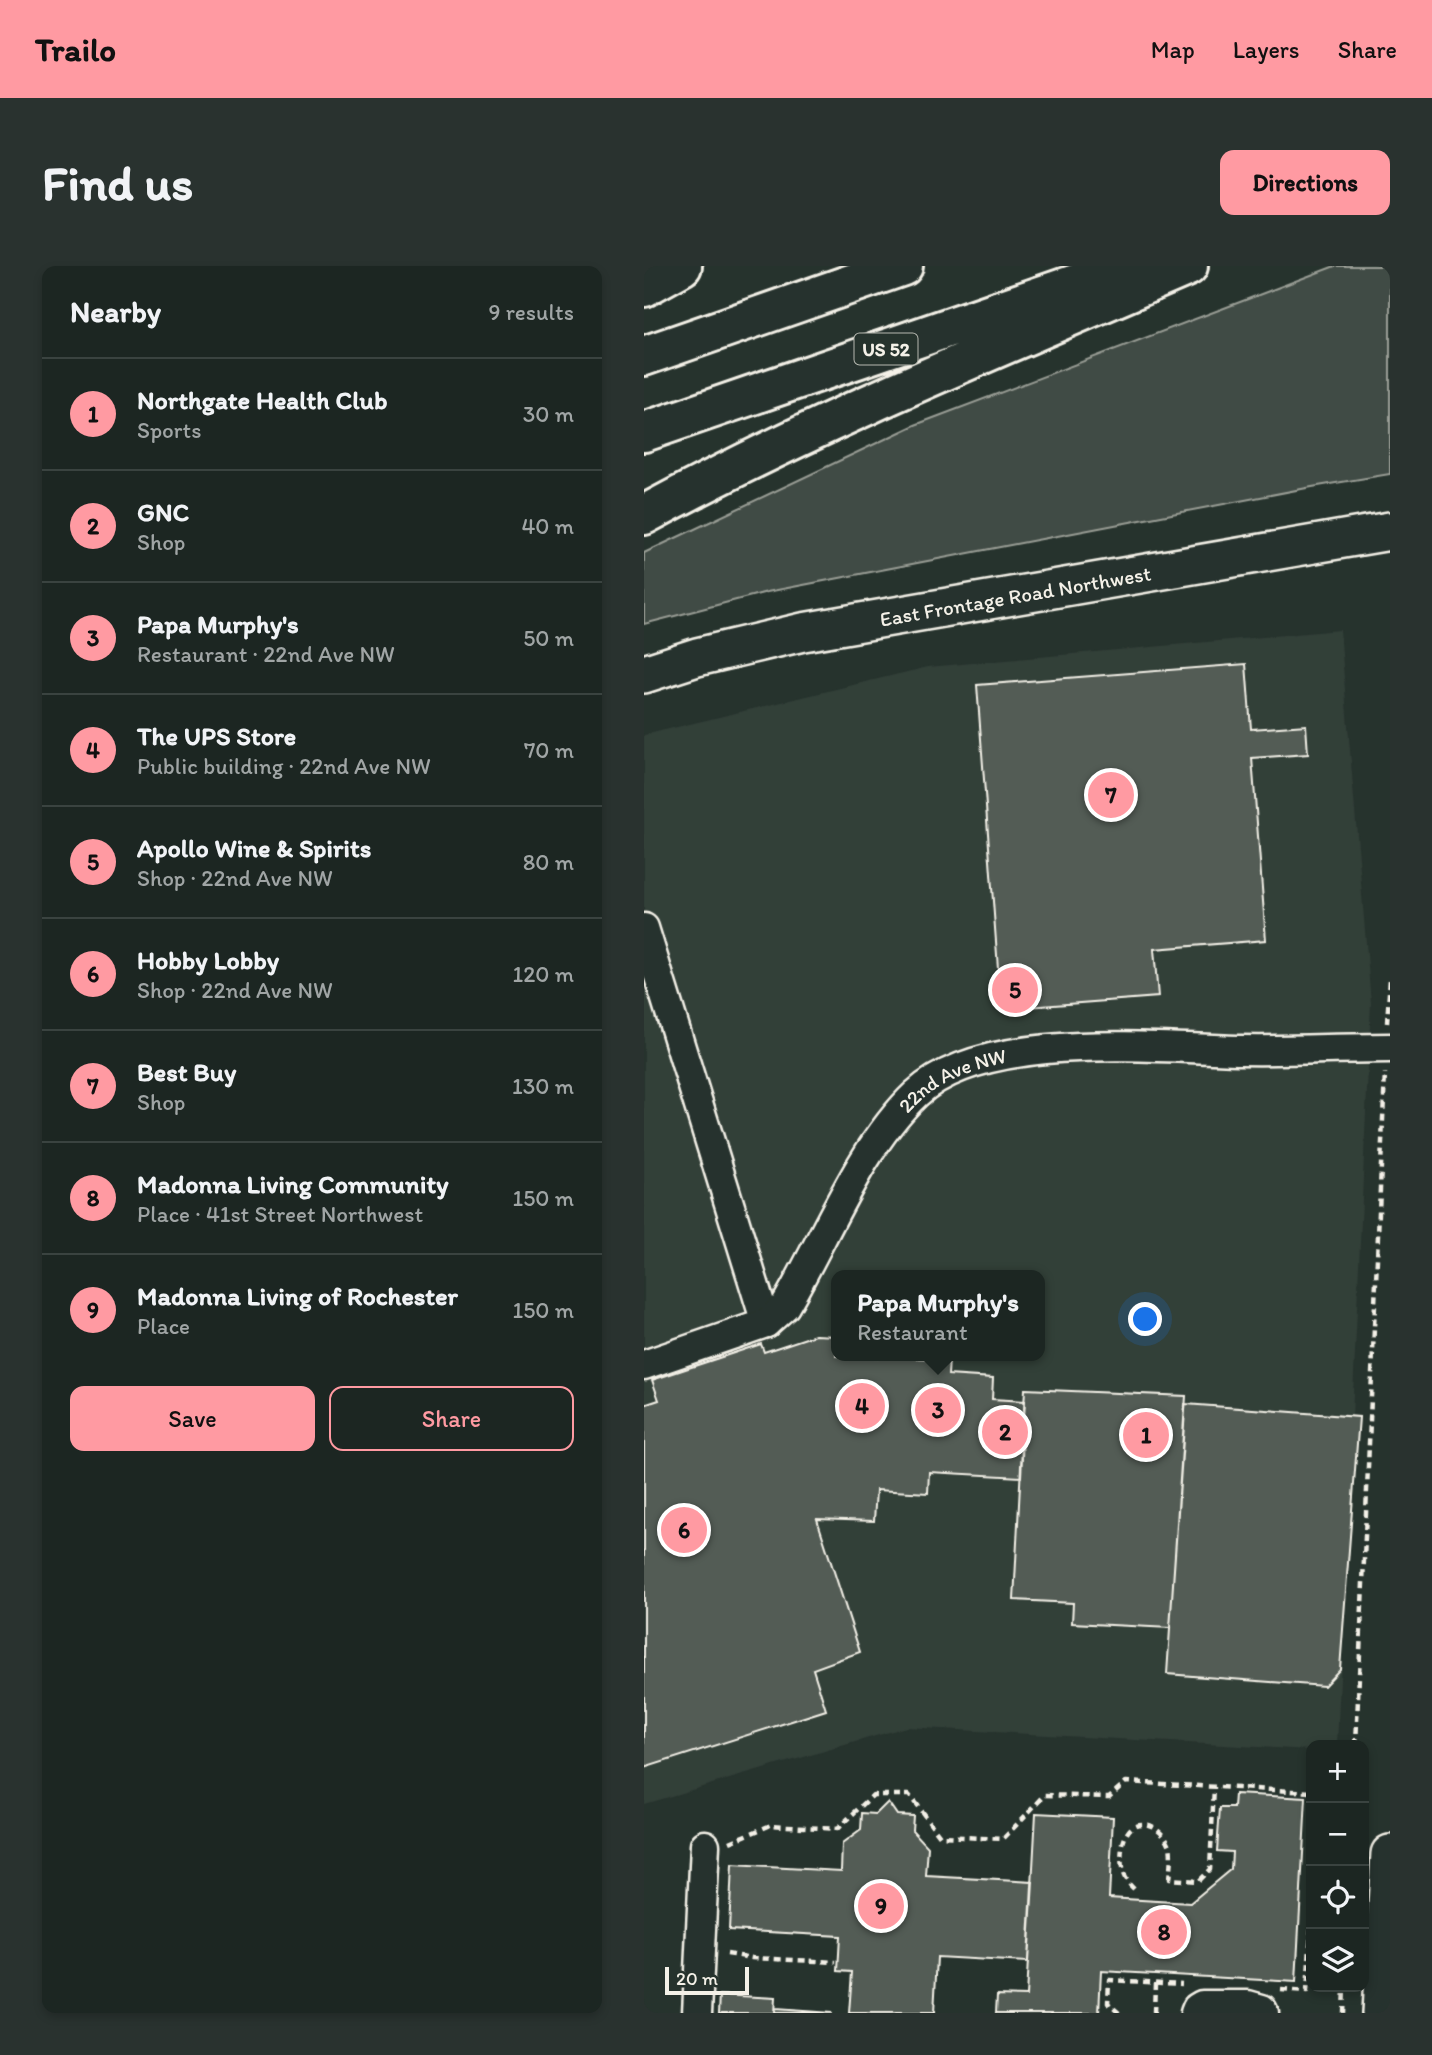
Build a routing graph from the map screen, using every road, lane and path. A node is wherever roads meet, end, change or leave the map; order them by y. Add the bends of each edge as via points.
1 (681, 266) edge
2 (903, 266) edge
3 (1128, 266) edge
4 (1188, 266) edge
5 (644, 288) edge
6 (644, 356) edge
7 (644, 432) edge
8 (644, 515) edge
9 (1390, 531) edge
10 (644, 674) edge
11 (644, 928) edge
12 (1390, 1048) edge
13 (1384, 1103) dead end
14 (766, 1323) junction
15 (644, 1365) edge
16 (1356, 1740) edge
17 (1214, 1787) junction
18 (1306, 1791) edge
19 (713, 1846) joint
20 (1390, 1854) edge
21 (1134, 1889) dead end
22 (1388, 1907) edge
23 (723, 1952) dead end
24 (836, 1962) dead end
25 (1344, 1992) edge
26 (697, 2013) edge
27 (1119, 2013) edge
28 (1154, 2013) edge
29 (1195, 2013) edge
30 (1264, 2013) edge
31 (1343, 2013) edge
32 (1381, 2013) edge

1 - 5 highway
2 - 6 highway
3 - 7 highway, US 52
4 - 8 highway via 891,395
9 - 10 main road, East Frontage Road Northwest via 803,632
11 - 14 street
12 - 14 street, 22nd Ave NW via 1083,1046 1004,1054 938,1078 896,1116 859,1171 785,1306
13 - 16 path
14 - 15 street, 22nd Ave NW
17 - 18 path
17 - 19 path via 1126,1782 1109,1797 1045,1795 1003,1839 940,1836 909,1795 873,1795 837,1829 771,1825
17 - 21 path via 1210,1869 1198,1881 1169,1880 1166,1837 1150,1825 1136,1825 1124,1841 1121,1866
19 - 26 street
20 - 22 main road
22 - 32 main road
23 - 24 path
25 - 31 path
27 - 28 path via 1108,2003 1109,1980 1155,1983
29 - 30 street via 1202,2005 1248,2005

